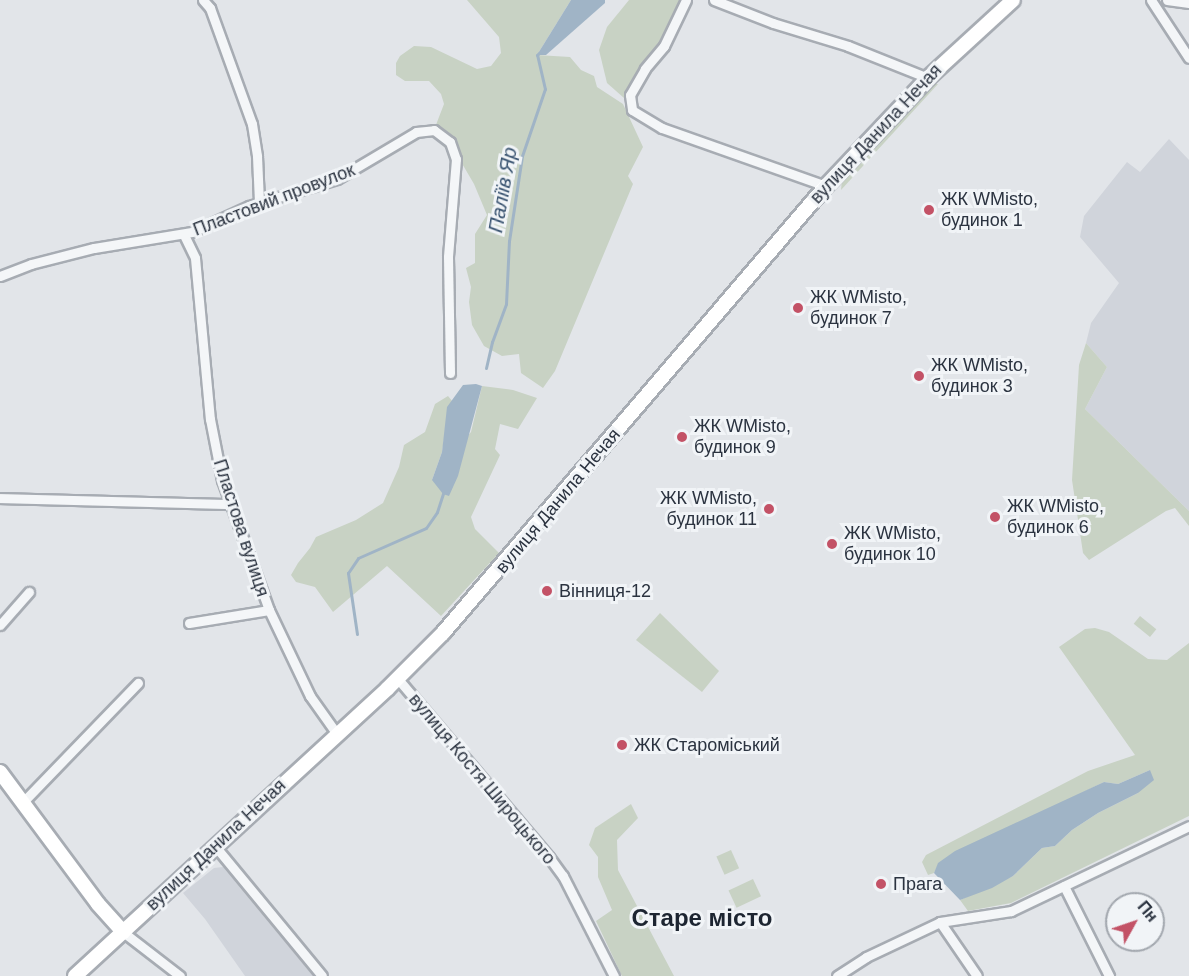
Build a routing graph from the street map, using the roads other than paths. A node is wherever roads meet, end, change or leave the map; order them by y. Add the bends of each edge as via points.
1 (203, 0) edge
2 (686, 0) edge
3 (714, 0) edge
4 (1013, 0) edge
5 (1150, 0) edge
6 (1167, 0) edge
7 (1189, 3) edge
8 (1189, 58) edge
9 (928, 78) junction
10 (826, 186) junction
11 (259, 202) junction
12 (184, 235) junction
13 (0, 276) edge
14 (450, 373) dead end
15 (0, 498) edge
16 (230, 504) junction
17 (29, 592) dead end
18 (269, 610) junction
19 (189, 623) dead end
20 (0, 626) edge
21 (398, 679) junction
22 (138, 683) dead end
23 (338, 734) junction
24 (0, 772) edge
25 (22, 803) junction
26 (1189, 826) edge
27 (215, 846) junction
28 (1064, 886) junction
29 (940, 922) junction
30 (123, 932) junction
31 (75, 976) edge
32 (180, 976) edge
33 (322, 976) edge
34 (614, 976) edge
35 (837, 976) edge
36 (977, 976) edge
37 (1109, 976) edge

1 - 11 street via 210,8 252,124
2 - 10 street via 664,46 630,95 632,110 662,128
3 - 9 street
4 - 9 main road, вулиця Данила Нечая
5 - 8 street
6 - 7 street
9 - 10 main road, вулиця Данила Нечая
10 - 21 main road, вулиця Данила Нечая via 494,576
11 - 12 street, Пластовий провулок
11 - 14 street, Пластовий провулок via 337,179 416,132 434,130 445,137 454,149 457,167 448,257
12 - 13 street, Пластовий провулок via 94,248
12 - 16 street, Пластова вулиця via 195,258 210,419
15 - 16 street
16 - 18 street, Пластова вулиця
17 - 20 street
18 - 19 street
18 - 23 street, Пластова вулиця via 310,696
21 - 23 main road, вулиця Данила Нечая
21 - 34 street, вулиця Костя Широцького via 549,857
22 - 25 street
23 - 27 main road, вулиця Данила Нечая
24 - 25 main road
25 - 30 main road
26 - 28 street
27 - 30 main road, вулиця Данила Нечая
27 - 33 street
28 - 29 street via 1011,911
28 - 37 street
29 - 35 street via 866,957
29 - 36 street
30 - 31 main road, вулиця Данила Нечая
30 - 32 street

